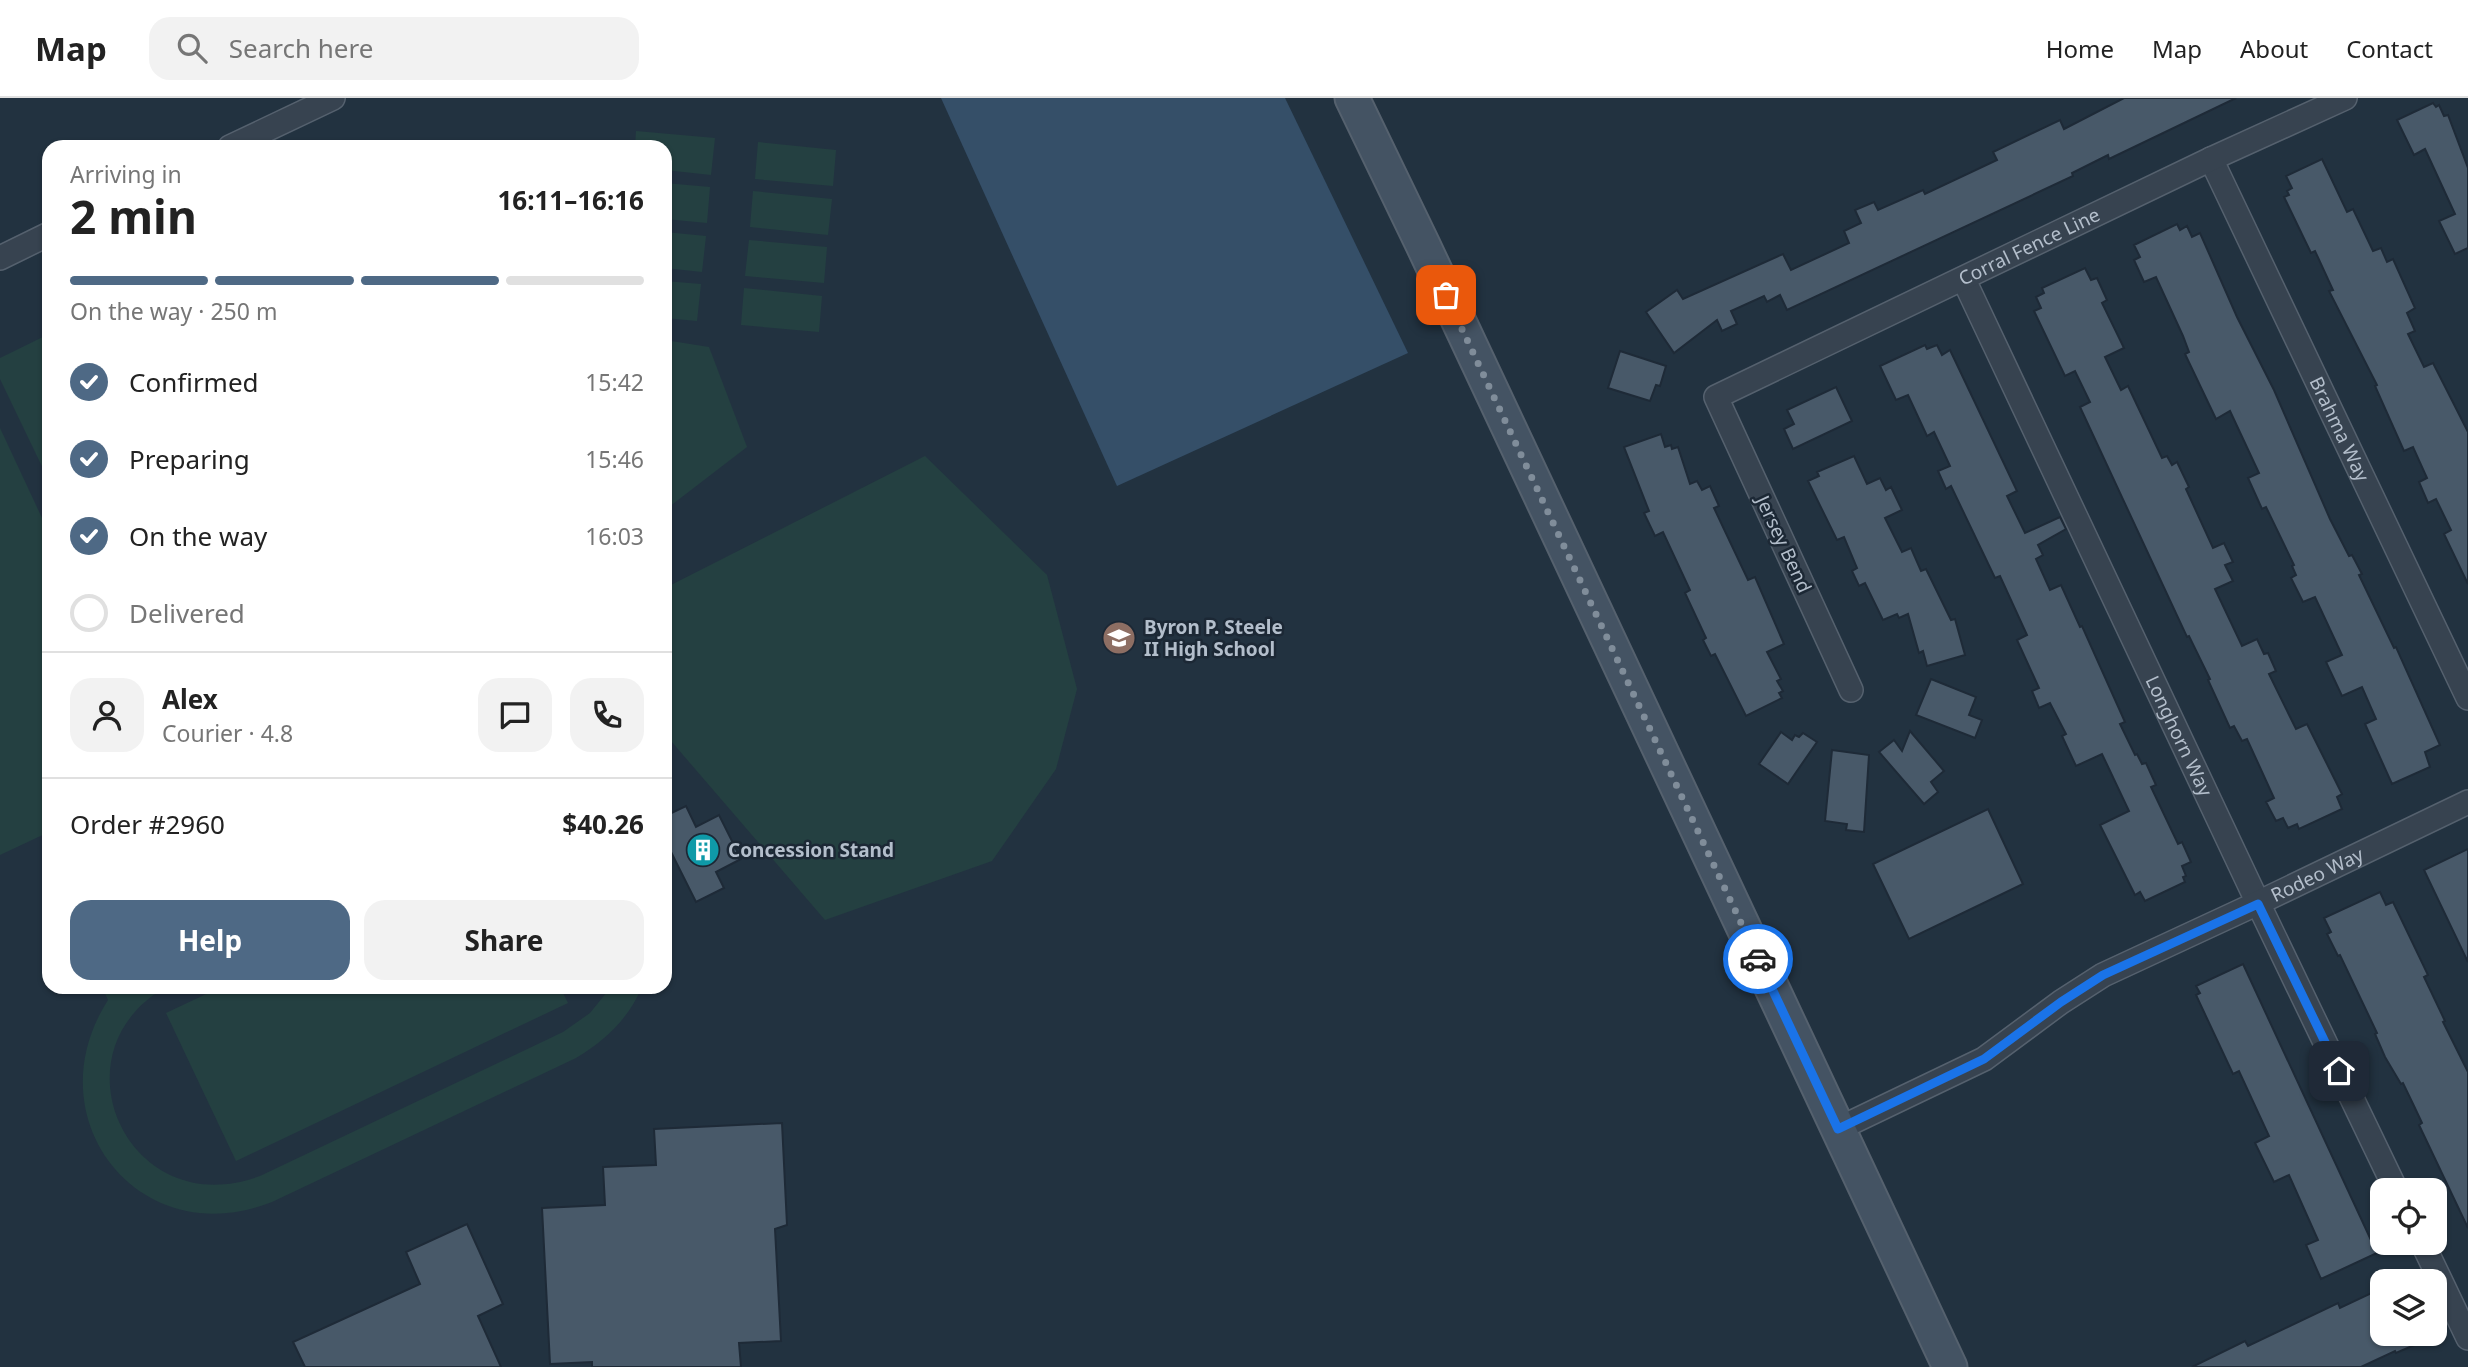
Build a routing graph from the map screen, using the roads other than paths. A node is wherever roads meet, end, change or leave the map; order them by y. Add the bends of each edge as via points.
1 (333, 98) edge
2 (1352, 98) edge
3 (2345, 98) edge
4 (245, 140) edge
5 (2211, 159) junction
6 (42, 237) edge
7 (0, 258) edge
8 (1964, 280) junction
9 (1716, 397) joint
10 (2460, 657) edge
11 (1851, 690) dead end
12 (2468, 698) edge
13 (2468, 802) edge
14 (2258, 904) junction
15 (1838, 1129) junction
16 (2390, 1178) edge
17 (2428, 1255) edge
18 (2468, 1339) edge
19 (1950, 1367) edge

1 - 4 street
2 - 15 main road
3 - 5 street, Corral Fence Line
5 - 8 street, Corral Fence Line
5 - 10 street, Brahma Way
6 - 7 street
8 - 9 street, Corral Fence Line
8 - 14 street, Longhorn Way
9 - 11 street, Jersey Bend
10 - 12 street, Brahma Way
13 - 14 street, Rodeo Way
14 - 15 street, Rodeo Way via 2103,975 1984,1059
14 - 16 street, Longhorn Way
15 - 19 main road
17 - 18 street

